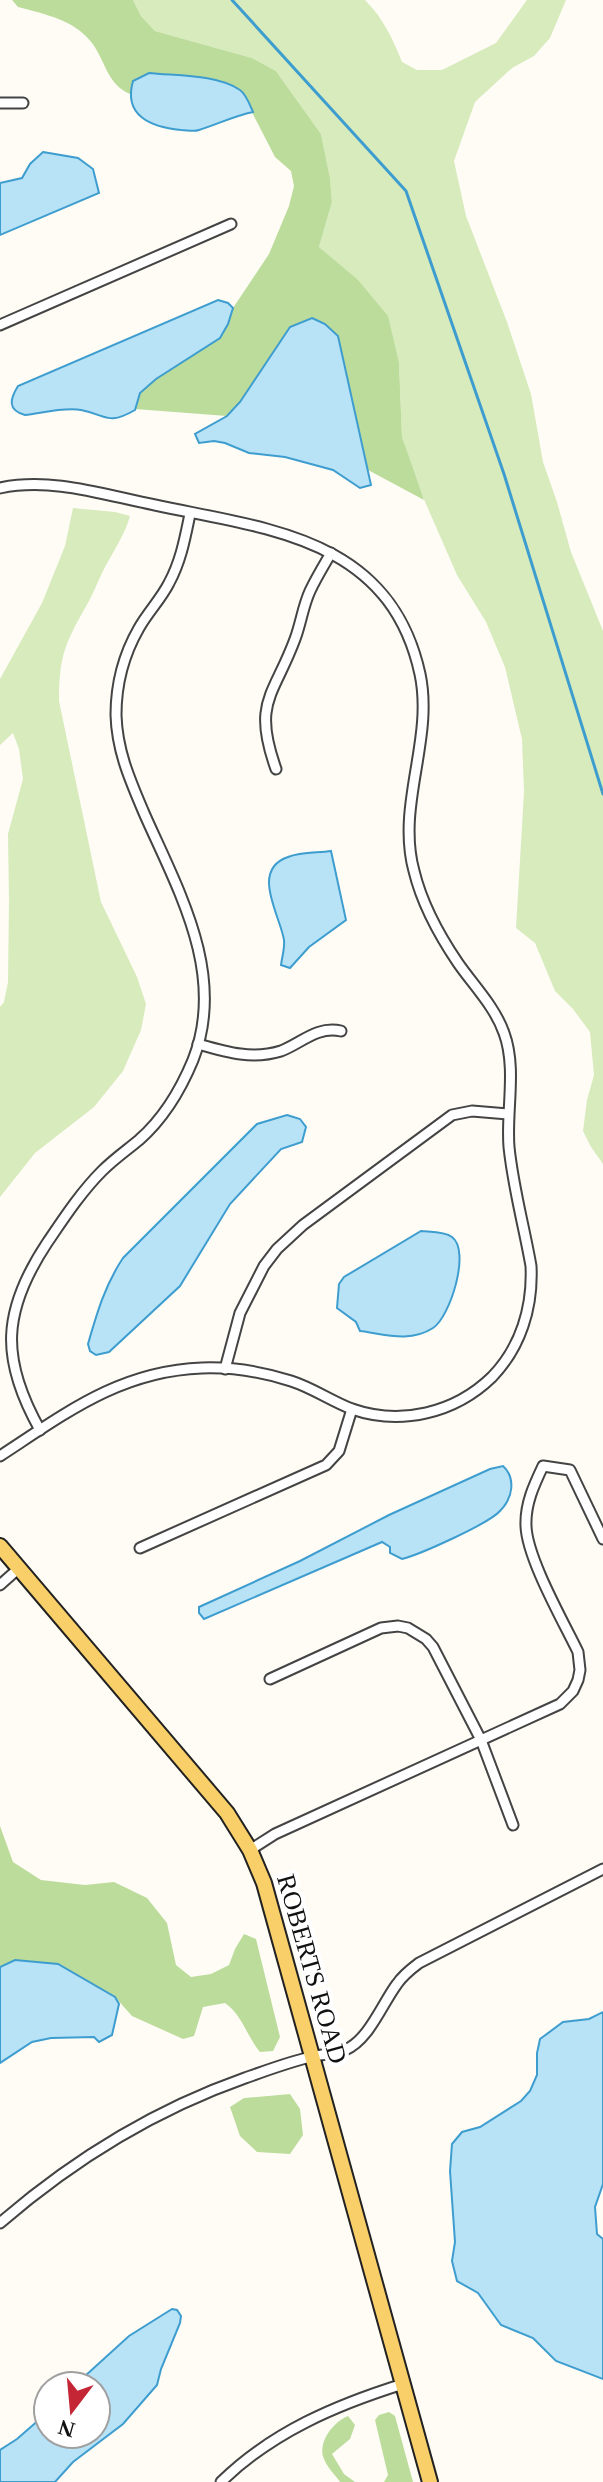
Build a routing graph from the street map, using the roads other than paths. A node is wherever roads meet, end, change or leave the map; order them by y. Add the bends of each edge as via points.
1 (0, 103) edge
2 (23, 103) dead end
3 (231, 224) dead end
4 (0, 325) edge
5 (0, 488) edge
6 (190, 514) junction
7 (331, 553) junction
8 (276, 769) dead end
9 (341, 1031) dead end
10 (198, 1044) junction
11 (508, 1114) junction
12 (225, 1369) junction
13 (352, 1409) junction
14 (40, 1430) junction
15 (0, 1456) edge
16 (603, 1539) edge
17 (0, 1546) edge
18 (140, 1548) dead end
19 (18, 1569) junction
20 (0, 1585) edge
21 (270, 1679) dead end
22 (481, 1740) junction
23 (513, 1825) dead end
24 (250, 1850) junction
25 (603, 1869) edge
26 (312, 2056) junction
27 (0, 2223) edge
28 (403, 2384) junction
29 (221, 2482) edge
30 (430, 2482) edge

1 - 2 street
3 - 4 street
5 - 6 street via 65,486
6 - 7 street via 286,534
6 - 10 street via 176,568 125,659 116,712 126,770 199,945 204,1002
7 - 8 street via 310,590 289,655 268,697 266,738
7 - 11 street via 383,596 413,648 423,716 409,819 410,857 426,906 504,1032 510,1057
9 - 10 street via 316,1032 257,1056
10 - 14 street via 169,1104 152,1127 91,1183 17,1293 7,1327 8,1362 18,1398
11 - 12 street via 452,1115 287,1239 247,1295
11 - 13 street via 531,1283 527,1315 515,1345 483,1385 442,1409 394,1417
12 - 13 street via 294,1382
12 - 14 street via 175,1370 127,1382
13 - 18 street via 339,1451 326,1465
14 - 15 street
16 - 22 street via 570,1470 543,1466 525,1524 530,1550 578,1652 578,1680 560,1704
17 - 19 main road, ROBERTS ROAD
19 - 20 street
19 - 24 main road, ROBERTS ROAD via 227,1813
21 - 22 street via 381,1628 408,1628 433,1647
22 - 23 street
22 - 24 street
24 - 26 main road, ROBERTS ROAD
25 - 26 street via 419,1963 398,1982 356,2042 344,2051
26 - 27 street via 206,2092 130,2129
26 - 28 main road, ROBERTS ROAD
28 - 29 street via 303,2423
28 - 30 main road, ROBERTS ROAD

